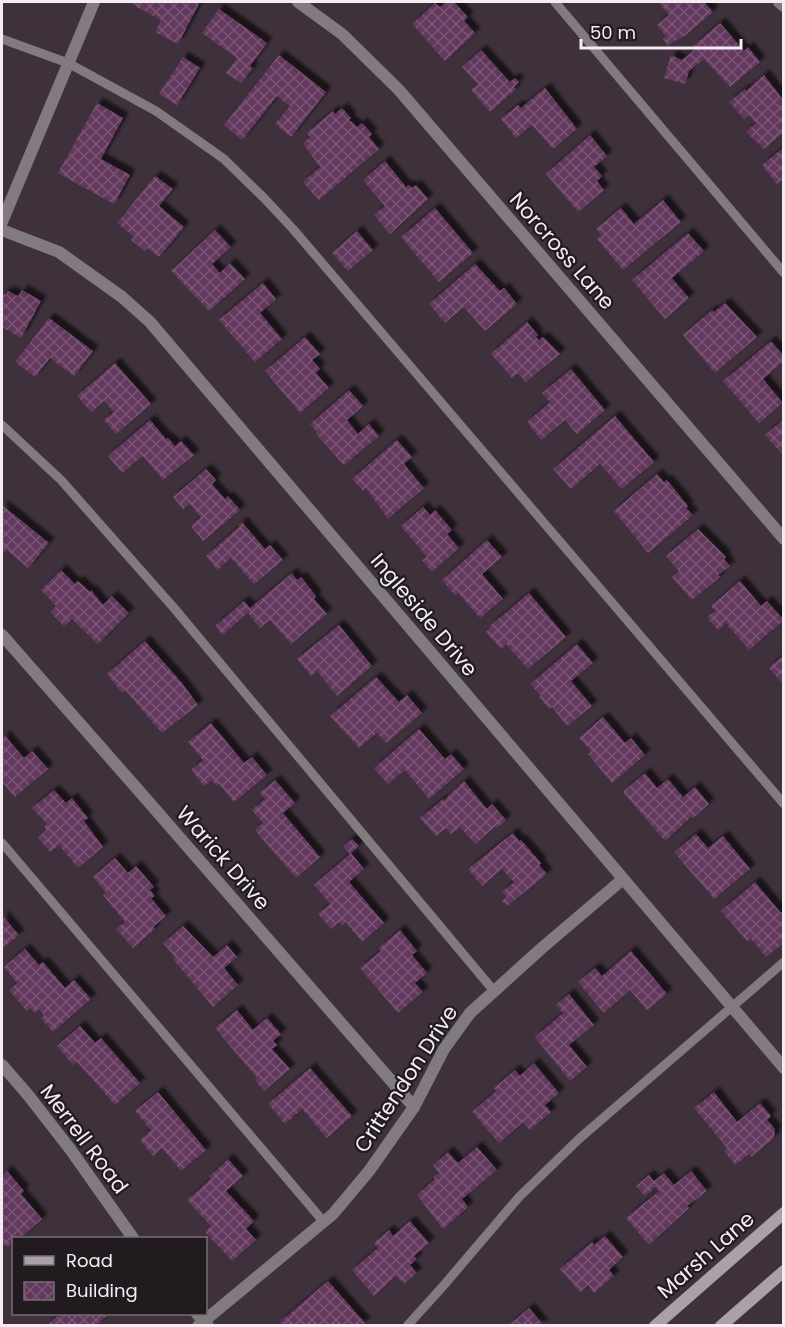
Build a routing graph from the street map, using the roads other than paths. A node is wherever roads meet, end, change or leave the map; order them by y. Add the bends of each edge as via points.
1 (94, 2) edge
2 (298, 2) edge
3 (555, 2) edge
4 (779, 2) edge
5 (783, 6) edge
6 (2, 39) edge
7 (68, 63) junction
8 (2, 222) edge
9 (2, 230) edge
10 (783, 273) edge
11 (2, 425) edge
12 (783, 539) edge
13 (2, 635) edge
14 (783, 804) edge
15 (2, 843) edge
16 (623, 879) junction
17 (783, 962) edge
18 (494, 991) junction
19 (731, 1007) junction
20 (2, 1065) edge
21 (783, 1068) edge
22 (414, 1107) junction
23 (783, 1213) edge
24 (323, 1221) junction
25 (132, 1237) edge
26 (783, 1271) edge
27 (202, 1321) edge
28 (407, 1326) edge
29 (655, 1326) edge
30 (721, 1326) edge

1 - 7 street
2 - 12 street, Norcross Lane via 342,34 399,90
3 - 10 lane
4 - 5 street
6 - 7 lane
7 - 8 street
7 - 14 lane via 156,111 224,159 264,198
9 - 16 street, Ingleside Drive via 59,252 150,322
11 - 18 lane via 61,480 174,608
13 - 22 street, Warick Drive
15 - 24 lane
16 - 18 street, Crittendon Drive
16 - 19 street, Ingleside Drive
17 - 19 lane
18 - 22 street, Crittendon Drive via 470,1013 444,1049
19 - 21 street, Ingleside Drive
19 - 28 lane via 552,1164
20 - 25 street, Merrell Road via 70,1149
22 - 24 street, Crittendon Drive via 369,1171
23 - 29 main road, Marsh Lane
24 - 27 street, Crittendon Drive
26 - 30 main road

